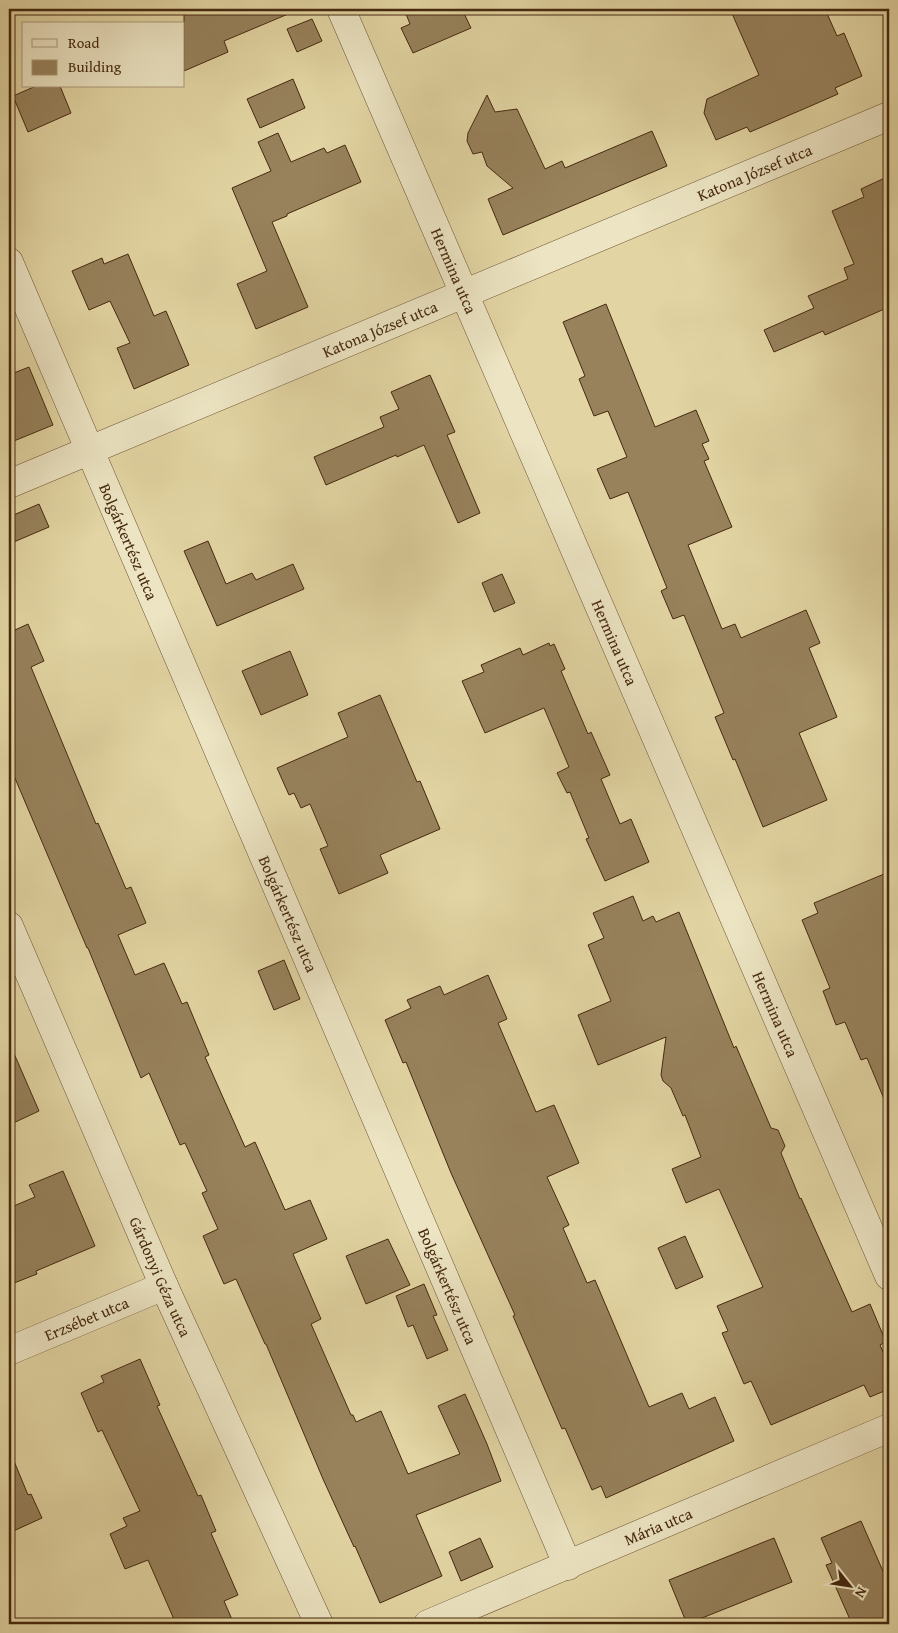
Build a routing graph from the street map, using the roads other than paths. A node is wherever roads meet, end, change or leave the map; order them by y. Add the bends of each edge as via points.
1 (341, 9) edge
2 (889, 116) edge
3 (9, 262) edge
4 (464, 292) junction
5 (91, 450) junction
6 (9, 484) edge
7 (9, 926) edge
8 (889, 1276) edge
9 (164, 1286) junction
10 (9, 1350) edge
11 (889, 1428) edge
12 (568, 1566) junction
13 (319, 1624) edge
14 (428, 1624) edge

1 - 4 street, Hermina utca
2 - 4 street, Katona József utca
3 - 5 street, Bolgárkertész utca
4 - 5 street, Katona József utca
4 - 8 street, Hermina utca
5 - 6 street, Katona József utca
5 - 12 street, Bolgárkertész utca
7 - 9 street, Gárdonyi Géza utca
9 - 10 street, Erzsébet utca
9 - 13 street, Gárdonyi Géza utca
11 - 12 street, Mária utca
12 - 14 street, Mária utca

